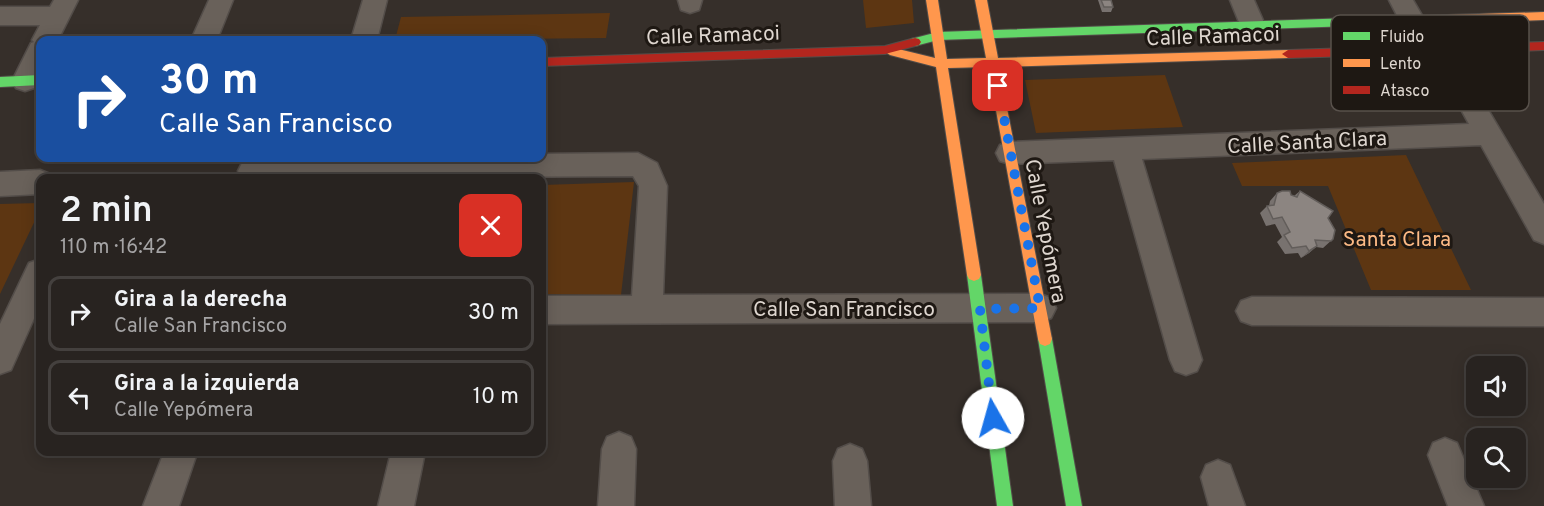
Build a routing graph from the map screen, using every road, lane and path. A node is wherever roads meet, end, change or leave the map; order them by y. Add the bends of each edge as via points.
1 (221, 0) edge
2 (375, 0) edge
3 (932, 0) edge
4 (981, 0) edge
5 (1242, 0) edge
6 (62, 8) edge
7 (1406, 10) edge
8 (1355, 15) edge
9 (1521, 15) edge
10 (1529, 15) edge
11 (0, 16) edge
12 (1544, 16) edge
13 (1331, 17) edge
14 (1252, 25) junction
15 (47, 36) edge
16 (206, 36) edge
17 (365, 36) edge
18 (938, 36) junction
19 (987, 36) junction
20 (1529, 46) edge
21 (1544, 46) edge
22 (885, 50) junction
23 (1331, 53) edge
24 (36, 57) edge
25 (546, 62) edge
26 (994, 63) junction
27 (942, 64) junction
28 (22, 81) edge
29 (1475, 111) edge
30 (1488, 134) junction
31 (1125, 150) junction
32 (1010, 153) junction
33 (267, 174) edge
34 (36, 182) edge
35 (0, 183) edge
36 (1544, 231) edge
37 (36, 277) edge
38 (1040, 308) junction
39 (647, 309) junction
40 (980, 309) junction
41 (546, 310) edge
42 (11, 311) edge
43 (1252, 311) dead end
44 (1544, 312) edge
45 (0, 358) edge
46 (1186, 360) dead end
47 (619, 449) dead end
48 (1445, 455) dead end
49 (179, 456) edge
50 (407, 456) edge
51 (850, 461) dead end
52 (161, 506) edge
53 (396, 506) edge
54 (616, 506) edge
55 (853, 506) edge
56 (1005, 506) edge
57 (1074, 506) edge
58 (1466, 506) edge

1 - 16 street
2 - 17 street
3 - 18 street
4 - 19 street, Calle Yepómera
5 - 14 street
6 - 11 street
6 - 15 street
7 - 8 street, Calle Ramacoi
7 - 9 street, Calle Ramacoi
10 - 12 street, Calle Ramacoi
13 - 14 street, Calle Ramacoi
14 - 19 street, Calle Ramacoi
18 - 19 street, Calle Ramacoi
18 - 22 street, Calle Ramacoi
18 - 27 street
19 - 26 street, Calle Yepómera
20 - 21 street, Calle Ramacoi
22 - 25 street, Calle Ramacoi
22 - 27 street, Calle Ramacoi
23 - 26 street, Calle Ramacoi
24 - 28 street
26 - 27 street, Calle Ramacoi
26 - 32 street, Calle Yepómera
27 - 40 street
29 - 30 street
30 - 31 street, Calle Santa Clara
30 - 36 street
31 - 32 street, Calle Santa Clara
31 - 46 street
32 - 38 street, Calle Yepómera
33 - 39 street via 638,164 646,169 653,186
34 - 35 street
37 - 42 street
38 - 40 street, Calle San Francisco
38 - 57 street, Calle Yepómera
39 - 40 street, Calle San Francisco
39 - 41 street, Calle San Francisco
40 - 56 street
42 - 45 street
43 - 44 street
47 - 54 street
48 - 58 street
49 - 52 street
50 - 53 street
51 - 55 street

